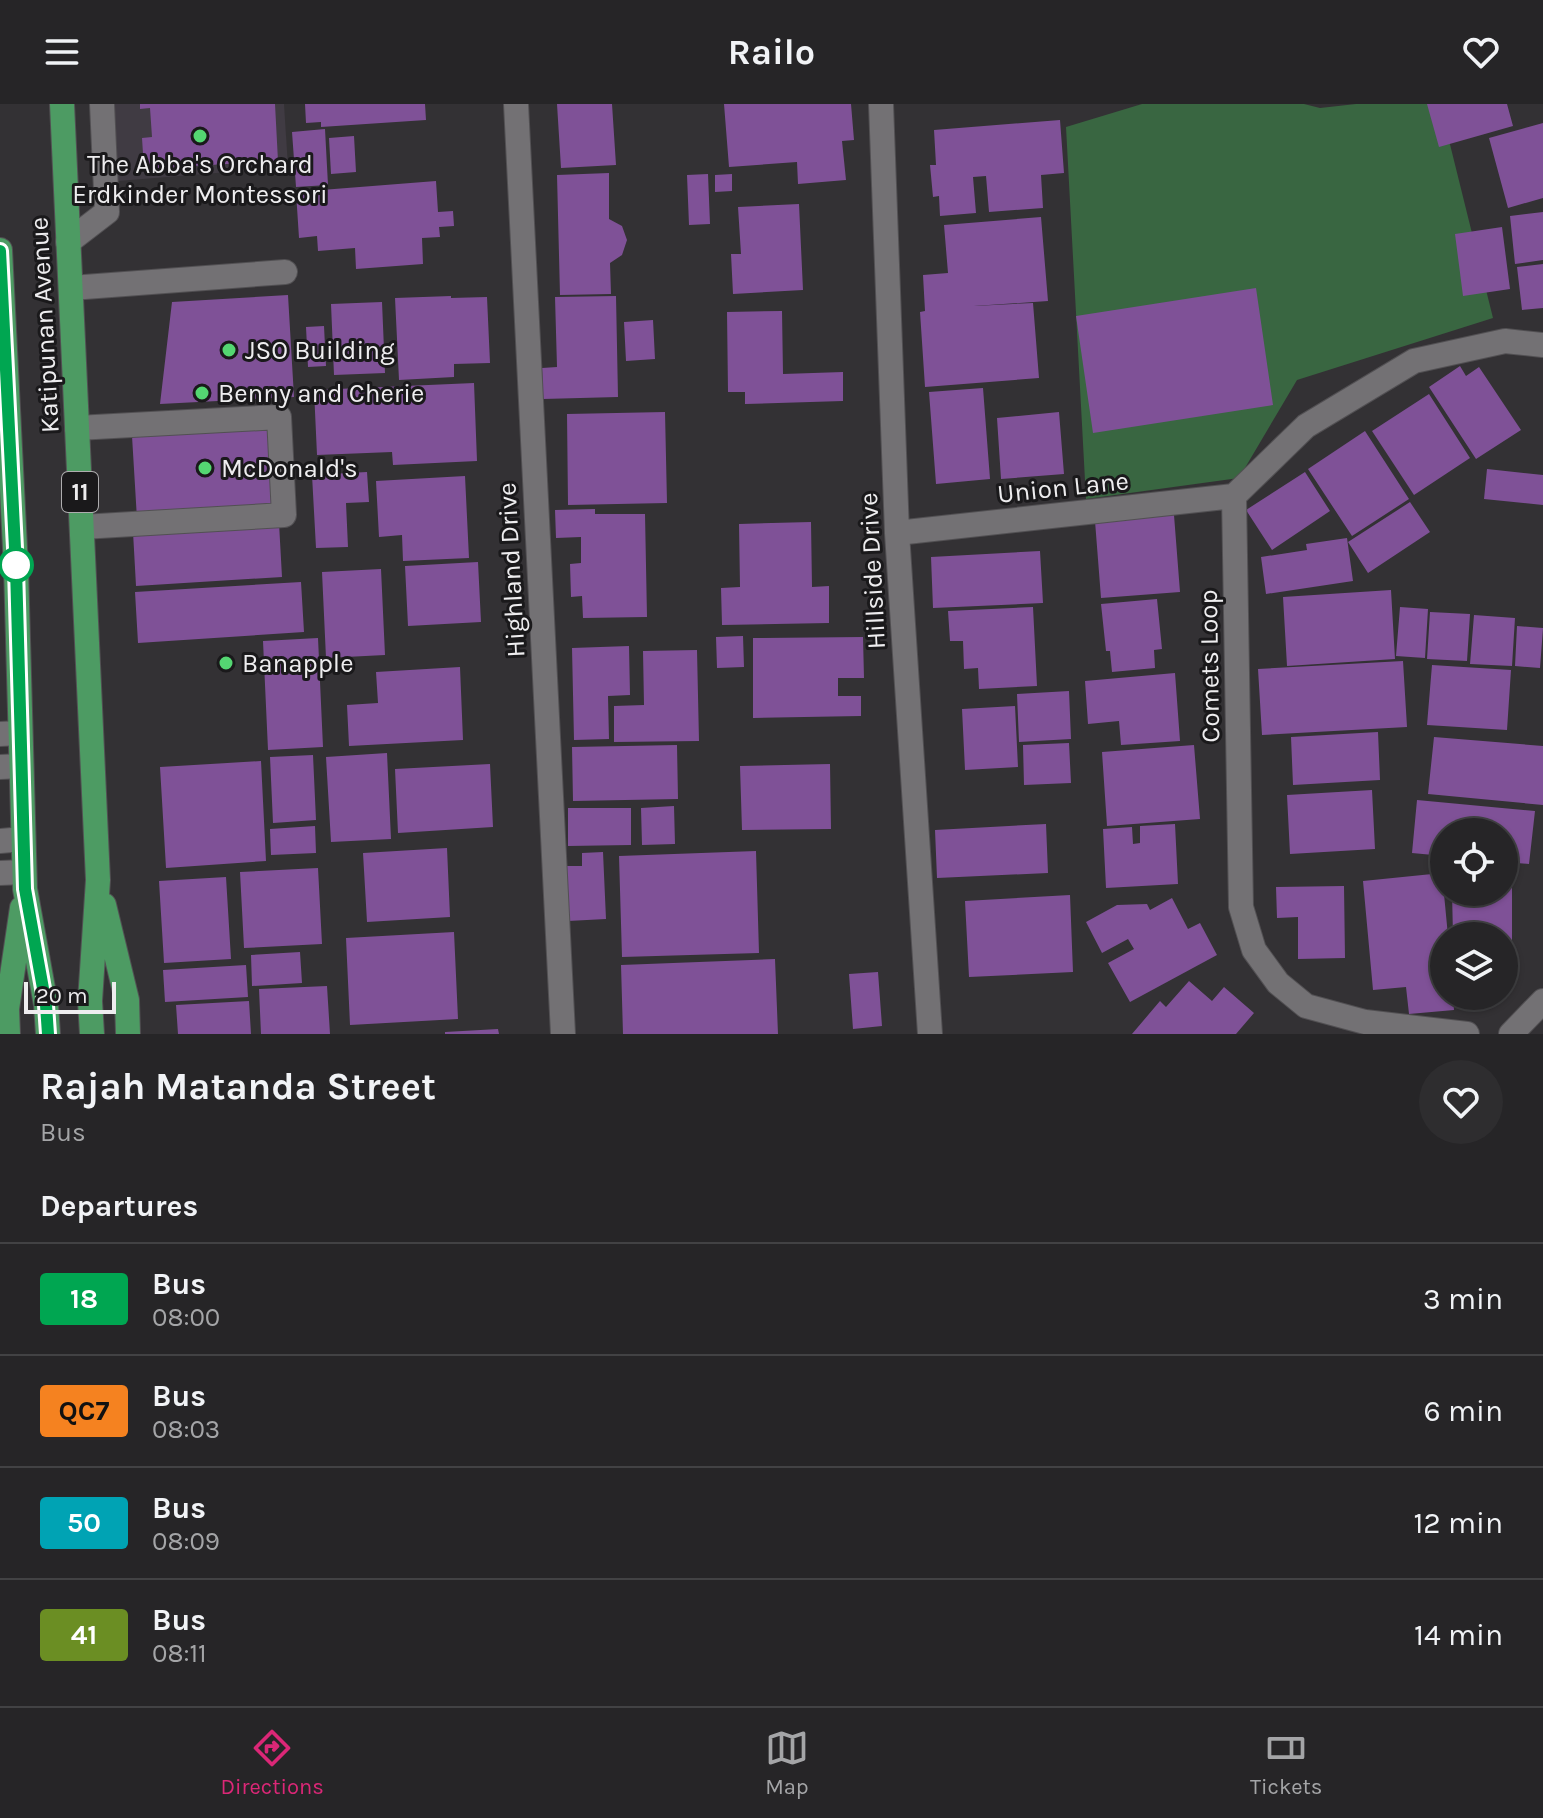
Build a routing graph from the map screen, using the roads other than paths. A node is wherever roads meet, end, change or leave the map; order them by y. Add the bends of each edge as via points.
1 (62, 104) edge
2 (102, 104) edge
3 (516, 104) edge
4 (881, 104) edge
5 (68, 242) junction
6 (0, 250) edge
7 (285, 272) dead end
8 (1, 287) edge
9 (71, 288) junction
10 (1543, 345) edge
11 (77, 428) junction
12 (1234, 496) junction
13 (82, 527) junction
14 (897, 533) junction
15 (10, 734) edge
16 (11, 767) edge
17 (12, 840) edge
18 (16, 878) edge
19 (98, 880) junction
20 (1543, 1001) edge
21 (8, 1034) edge
22 (48, 1034) edge
23 (92, 1034) edge
24 (128, 1034) edge
25 (563, 1034) edge
26 (930, 1034) edge
27 (1467, 1034) edge
28 (1511, 1034) edge

1 - 5 main road, Katipunan Avenue / 11
2 - 5 street via 107,212
3 - 25 street, Highland Drive
4 - 14 street, Hillside Drive
5 - 9 main road, Katipunan Avenue / 11
6 - 8 main road, Katipunan Avenue
7 - 9 street
8 - 15 main road, Katipunan Avenue via 16,568
9 - 11 main road, Katipunan Avenue / 11
10 - 12 street via 1505,341 1414,361 1306,426
11 - 13 main road, Katipunan Avenue / 11
11 - 13 street via 279,417 284,515
12 - 14 street, Union Lane
12 - 27 street, Comets Loop via 1241,907 1254,950 1278,983 1306,1006 1365,1022
13 - 19 main road, Katipunan Avenue / 11
14 - 26 street, Hillside Drive
15 - 16 main road, Katipunan Avenue
16 - 17 main road, Katipunan Avenue
17 - 18 main road, Katipunan Avenue
18 - 21 main road, Katipunan Avenue
18 - 22 main road, Katipunan Avenue
19 - 23 main road, Katipunan Avenue / 11
19 - 24 main road, Katipunan Avenue / 11 via 127,1000
20 - 28 street

